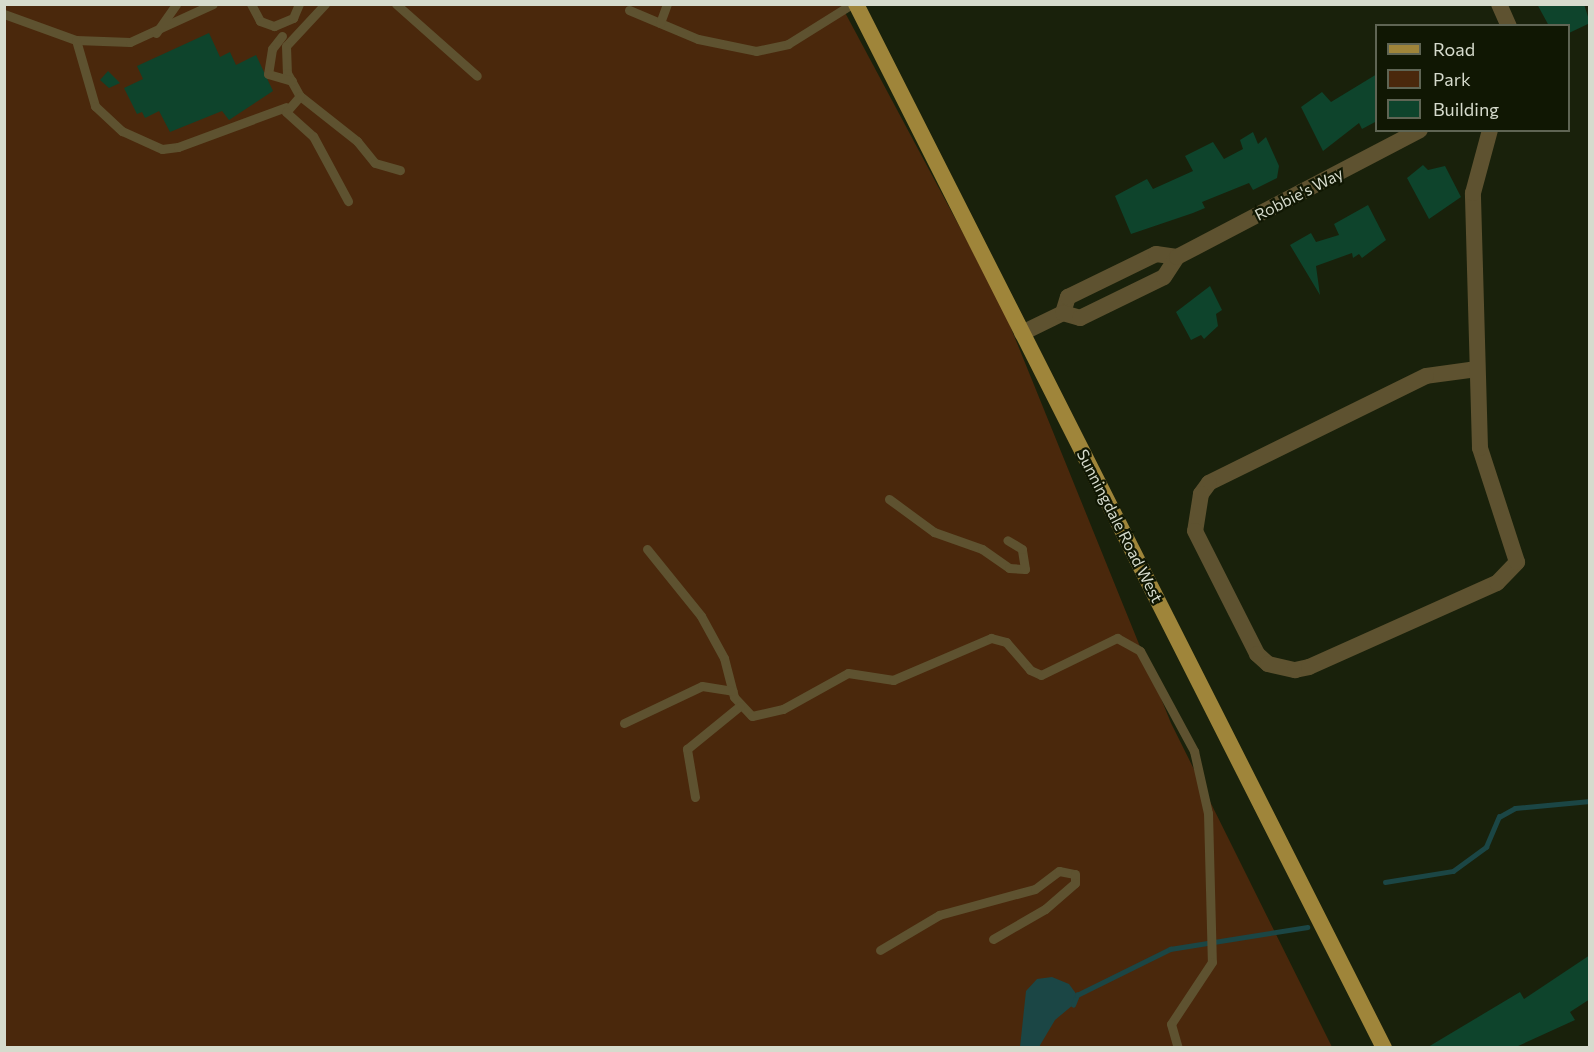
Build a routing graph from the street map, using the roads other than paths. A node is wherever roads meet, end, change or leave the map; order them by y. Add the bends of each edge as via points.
1 (176, 4) edge
2 (213, 4) edge
3 (251, 4) edge
4 (299, 4) edge
5 (325, 4) edge
6 (396, 4) edge
7 (667, 4) edge
8 (854, 4) edge
9 (1499, 4) edge
10 (629, 10) dead end
11 (4, 14) edge
12 (660, 23) junction
13 (284, 24) junction
14 (1508, 24) edge
15 (156, 33) junction
16 (282, 36) junction
17 (76, 40) junction
18 (286, 46) junction
19 (477, 76) dead end
20 (292, 81) junction
21 (300, 96) junction
22 (286, 107) junction
23 (1416, 132) edge
24 (1490, 132) edge
25 (400, 170) dead end
26 (348, 201) dead end
27 (1177, 257) junction
28 (1063, 313) junction
29 (1022, 333) junction
30 (1477, 369) junction
31 (890, 500) dead end
32 (1007, 540) dead end
33 (647, 549) dead end
34 (733, 691) junction
35 (740, 706) junction
36 (624, 723) dead end
37 (694, 797) dead end
38 (993, 939) dead end
39 (880, 950) dead end
40 (1178, 1047) edge
41 (1384, 1047) edge

1 - 15 lane
2 - 15 lane
3 - 13 lane via 260,21
4 - 13 lane
5 - 18 lane
6 - 19 lane
7 - 12 lane
8 - 12 lane via 788,44 756,51 698,39
8 - 29 main road, Sunningdale Road West
9 - 14 street
10 - 12 lane
11 - 17 lane
13 - 16 lane
15 - 17 lane via 130,42
16 - 18 lane
16 - 20 lane via 272,49 268,74
17 - 22 lane via 95,106 122,131 162,148 178,147
18 - 20 lane
20 - 21 lane
21 - 22 lane
21 - 25 lane via 357,141 375,164
22 - 26 lane via 290,121 313,136
23 - 27 street, Robbie's Way
24 - 30 street via 1473,194
27 - 28 street, Robbie's Way via 1164,277 1080,318
27 - 28 street, Robbie's Way via 1156,254 1068,297
28 - 29 street, Robbie's Way
29 - 41 main road, Sunningdale Road West
30 - 30 street via 1481,460 1517,562 1497,583 1309,667 1288,670 1268,664 1257,654 1195,531 1201,494 1209,483 1426,376
31 - 32 lane via 934,532 982,549 1009,568 1025,569 1022,549
33 - 34 lane via 701,616 724,658
34 - 35 lane
34 - 36 lane via 702,686
35 - 37 lane via 687,749
35 - 40 lane via 744,713 761,717 848,673 892,680 991,638 1006,642 1030,670 1041,675 1117,638 1140,651 1194,751 1208,813 1212,962 1171,1024
38 - 39 lane via 1045,909 1075,883 1076,874 1059,871 1035,889 939,915

